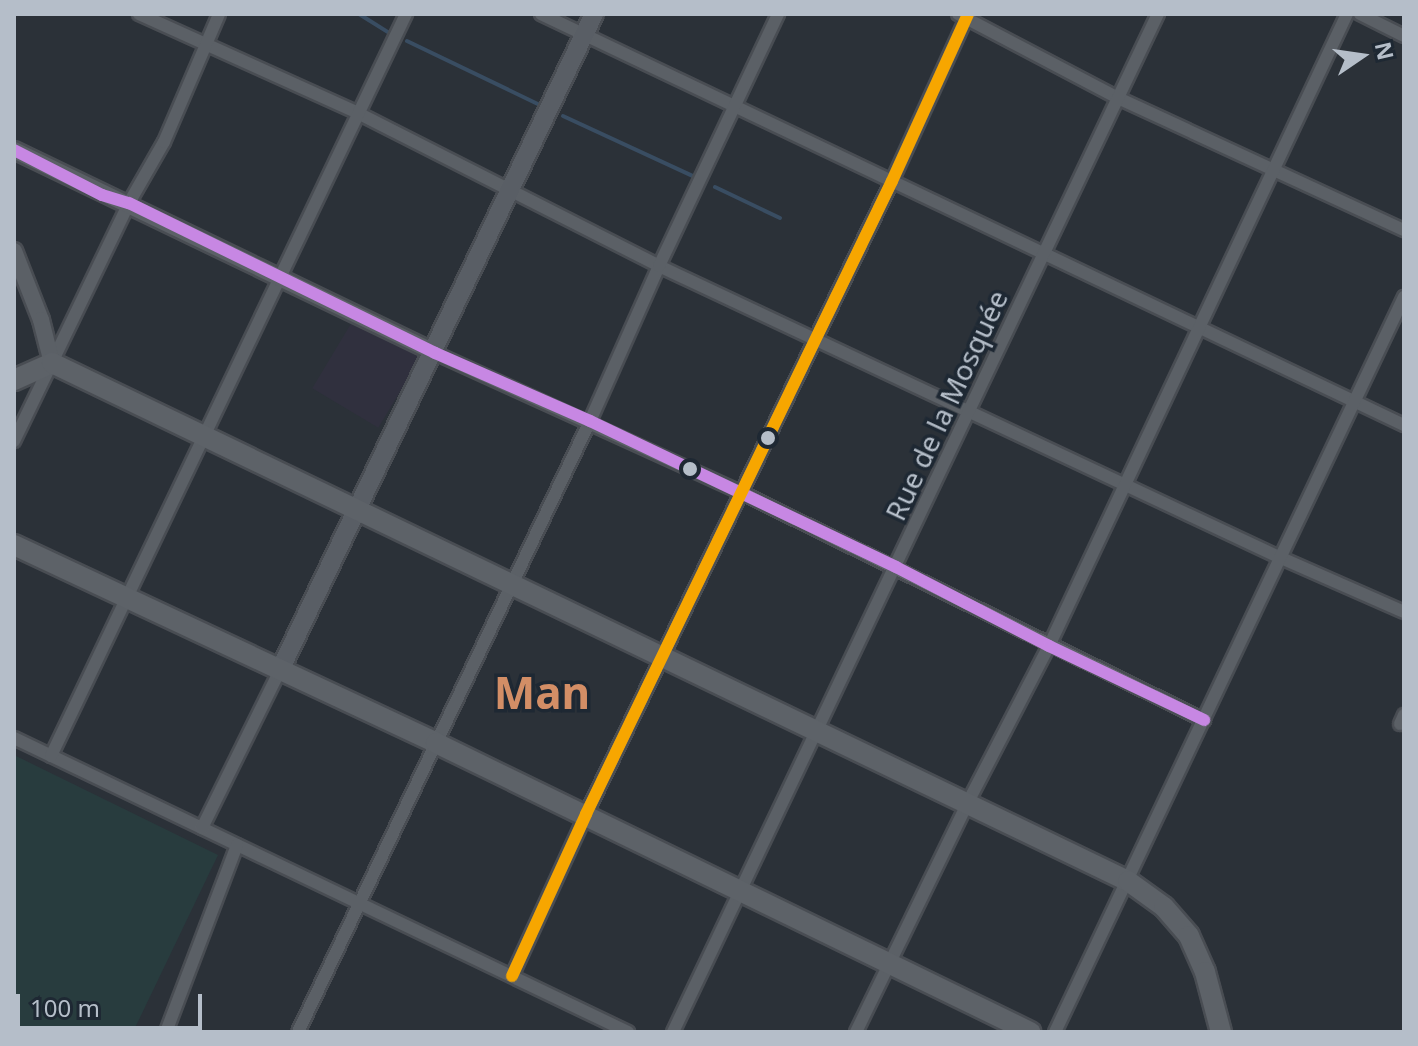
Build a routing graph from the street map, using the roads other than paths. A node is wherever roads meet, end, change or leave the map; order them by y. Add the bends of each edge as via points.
1 (139, 14) edge
2 (219, 14) edge
3 (406, 14) edge
4 (541, 14) edge
5 (594, 14) edge
6 (778, 14) edge
7 (1158, 14) edge
8 (1347, 14) edge
9 (1360, 14) edge
10 (964, 15) edge
11 (585, 34) junction
12 (1404, 36) edge
13 (204, 45) junction
14 (1118, 98) junction
15 (735, 108) junction
16 (360, 114) junction
17 (14, 150) edge
18 (1275, 172) junction
19 (892, 181) junction
20 (510, 191) junction
21 (129, 203) junction
22 (1404, 230) edge
23 (14, 251) edge
24 (1045, 252) junction
25 (659, 266) junction
26 (280, 278) junction
27 (1404, 297) edge
28 (1200, 328) junction
29 (816, 339) junction
30 (435, 353) junction
31 (52, 363) junction
32 (14, 380) edge
33 (1355, 403) junction
34 (970, 411) junction
35 (590, 421) junction
36 (1404, 425) edge
37 (202, 435) junction
38 (14, 441) edge
39 (1125, 485) junction
40 (742, 493) junction
41 (357, 510) junction
42 (14, 545) edge
43 (1281, 558) junction
44 (896, 567) junction
45 (512, 584) junction
46 (129, 599) junction
47 (1404, 612) edge
48 (1049, 646) junction
49 (662, 657) junction
50 (280, 670) junction
51 (1204, 720) junction
52 (818, 732) junction
53 (14, 738) edge
54 (436, 743) junction
55 (51, 756) junction
56 (967, 804) junction
57 (586, 814) junction
58 (202, 828) junction
59 (237, 845) junction
60 (1128, 881) junction
61 (743, 890) junction
62 (359, 904) junction
63 (888, 962) junction
64 (512, 976) junction
65 (166, 1032) edge
66 (298, 1032) edge
67 (628, 1032) edge
68 (673, 1032) edge
69 (856, 1032) edge
70 (1030, 1032) edge
71 (1055, 1032) edge
72 (1221, 1032) edge

1 - 13 street
2 - 13 street
3 - 16 street
4 - 11 street
5 - 11 main road
6 - 15 street
7 - 14 street, Rue de la Mosquée
8 - 18 street
9 - 12 street
10 - 14 street
10 - 19 street
11 - 15 street
11 - 20 main road
13 - 16 street
13 - 21 street via 164,142
14 - 18 street
14 - 24 street, Rue de la Mosquée
15 - 19 street
15 - 25 street
16 - 20 street
16 - 26 street
17 - 21 street via 102,195
18 - 22 street
18 - 28 street
19 - 24 street
19 - 29 street
20 - 25 street
20 - 30 main road
21 - 26 street
21 - 31 street
23 - 31 street
24 - 28 street
24 - 34 street, Rue de la Mosquée
25 - 29 street
25 - 35 street
26 - 30 street
26 - 37 street
27 - 33 street
28 - 33 street
28 - 39 street
29 - 34 street
29 - 40 street
30 - 35 street
30 - 41 main road
31 - 32 main road
31 - 37 main road
31 - 38 street
33 - 36 street
33 - 43 street
34 - 39 street
34 - 44 street, Rue de la Mosquée
35 - 40 street
35 - 45 street
37 - 41 main road
37 - 46 street
39 - 43 street
39 - 48 street
40 - 44 street
40 - 49 street
41 - 45 main road
41 - 50 main road
42 - 46 main road
43 - 47 street
43 - 51 street
44 - 48 street
44 - 52 street, Rue de la Mosquée
45 - 49 main road
45 - 54 street
46 - 50 main road
46 - 55 street
48 - 51 street
48 - 56 street
49 - 52 main road
49 - 57 street
50 - 54 main road
50 - 58 street
51 - 60 street
52 - 56 main road
52 - 61 street, Rue de la Mosquée
53 - 55 street
54 - 57 main road
54 - 62 street
55 - 58 street
56 - 60 main road
56 - 63 street
57 - 61 main road
57 - 64 street
58 - 59 street
59 - 62 street
59 - 65 street
60 - 71 street
60 - 72 main road via 1164,907 1189,936
61 - 63 main road
61 - 68 street, Rue de la Mosquée
62 - 64 street
62 - 66 street
63 - 69 street
63 - 70 main road
64 - 67 street

